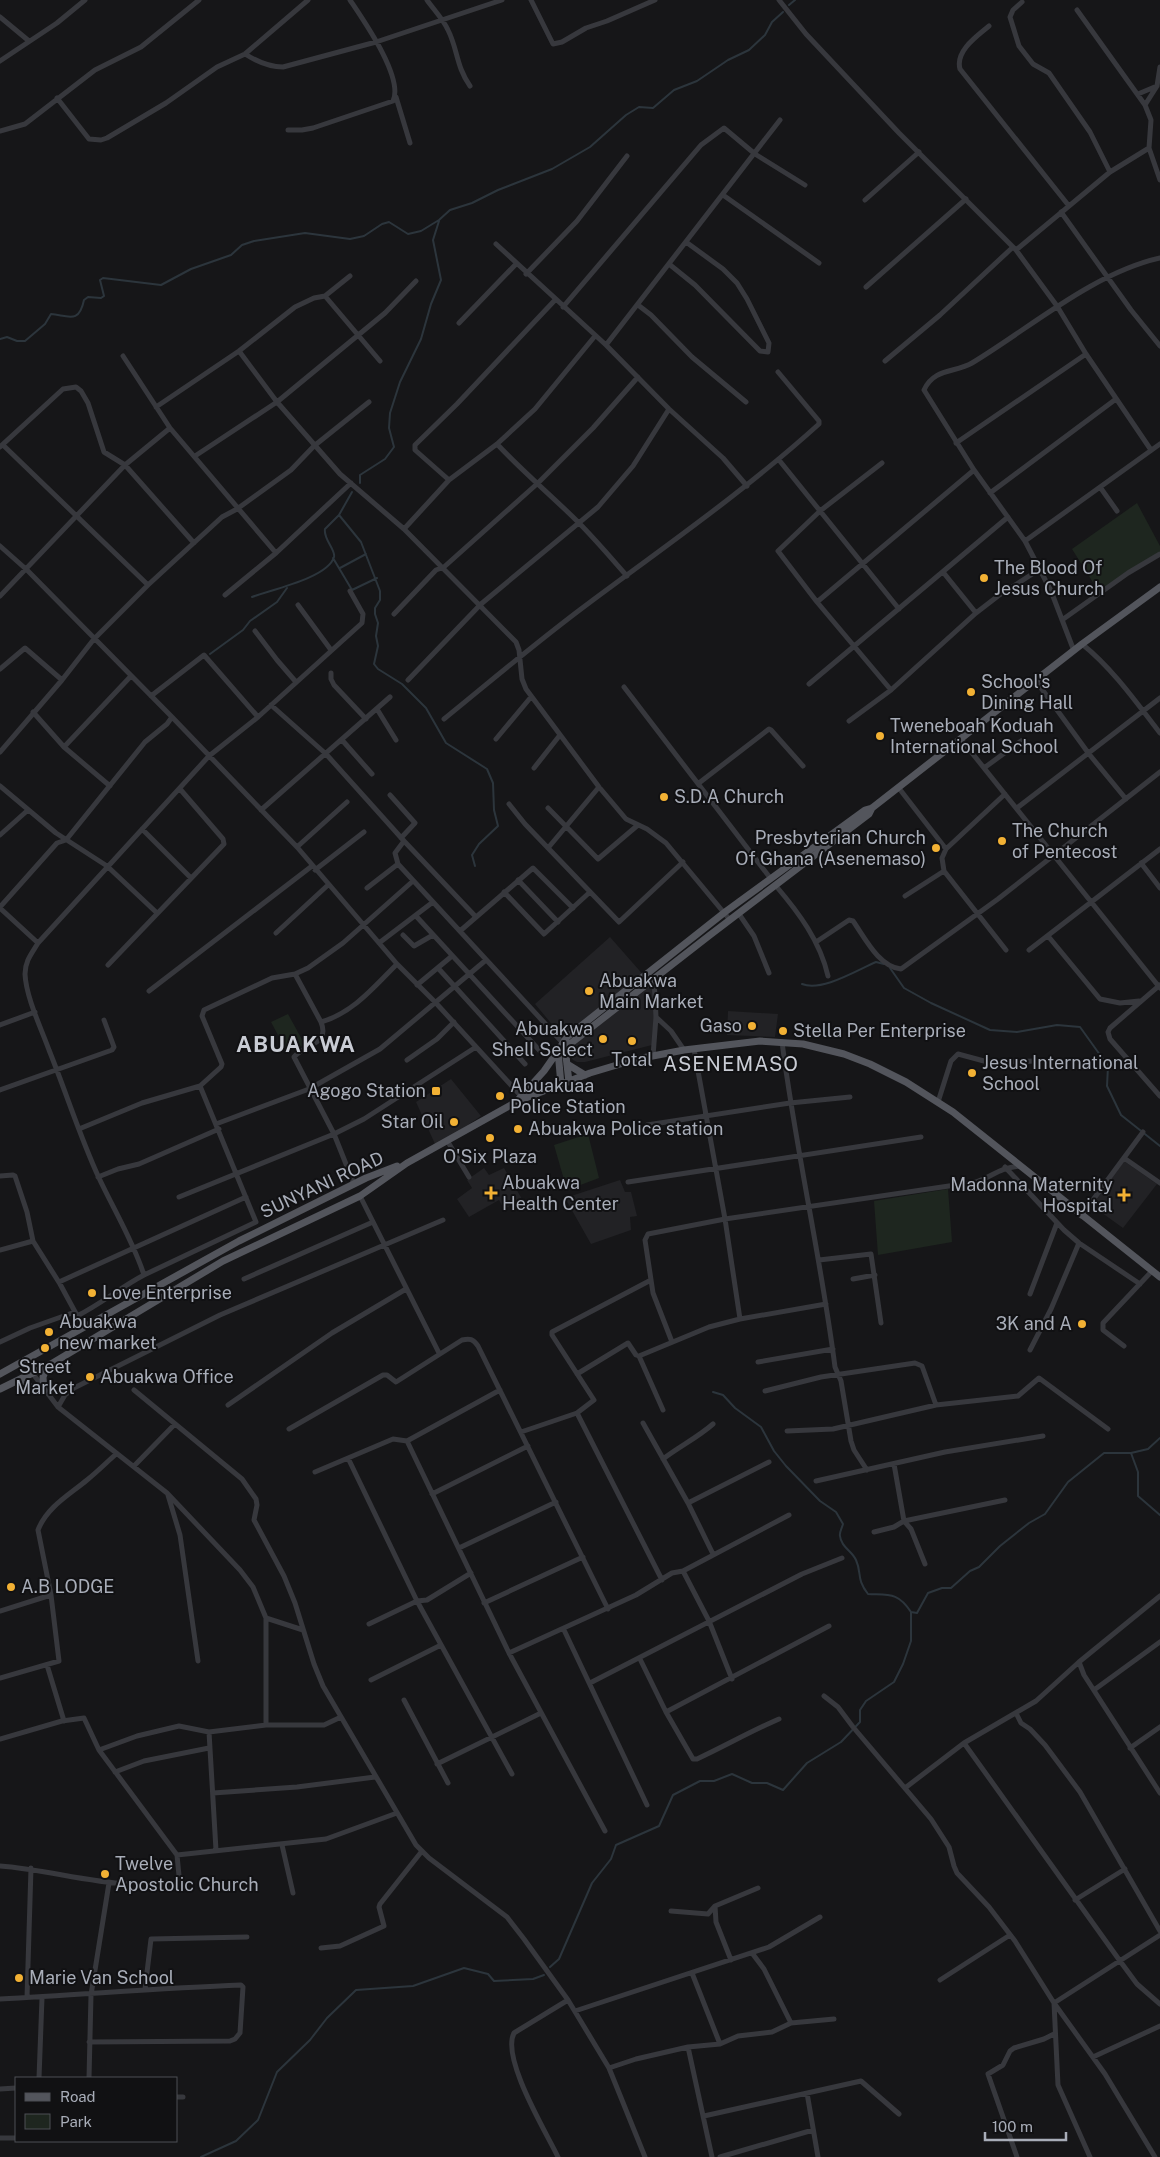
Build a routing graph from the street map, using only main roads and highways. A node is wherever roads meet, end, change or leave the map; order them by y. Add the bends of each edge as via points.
1 (1160, 588) edge
2 (872, 808) junction
3 (558, 1051) junction
4 (567, 1064) junction
5 (585, 1075) junction
6 (565, 1083) junction
7 (514, 1104) junction
8 (407, 1163) junction
9 (1160, 1277) edge
10 (47, 1366) junction
11 (0, 1374) edge
12 (15, 1382) junction
13 (0, 1389) edge

1 - 2 main road via 1082,644
2 - 3 main road via 725,912 562,1042
2 - 4 main road via 869,814 570,1044
3 - 6 main road
3 - 7 main road
4 - 5 main road
4 - 6 main road
5 - 6 main road
5 - 9 main road via 653,1056 760,1040 803,1044 856,1058 893,1074 938,1102
6 - 7 main road
7 - 8 main road
8 - 10 main road, SUNYANI ROAD via 360,1196 223,1261
8 - 11 main road, SUNYANI ROAD via 354,1184 239,1241
10 - 12 main road, SUNYANI ROAD
10 - 12 main road via 43,1377 44,1391
12 - 13 main road, SUNYANI ROAD

